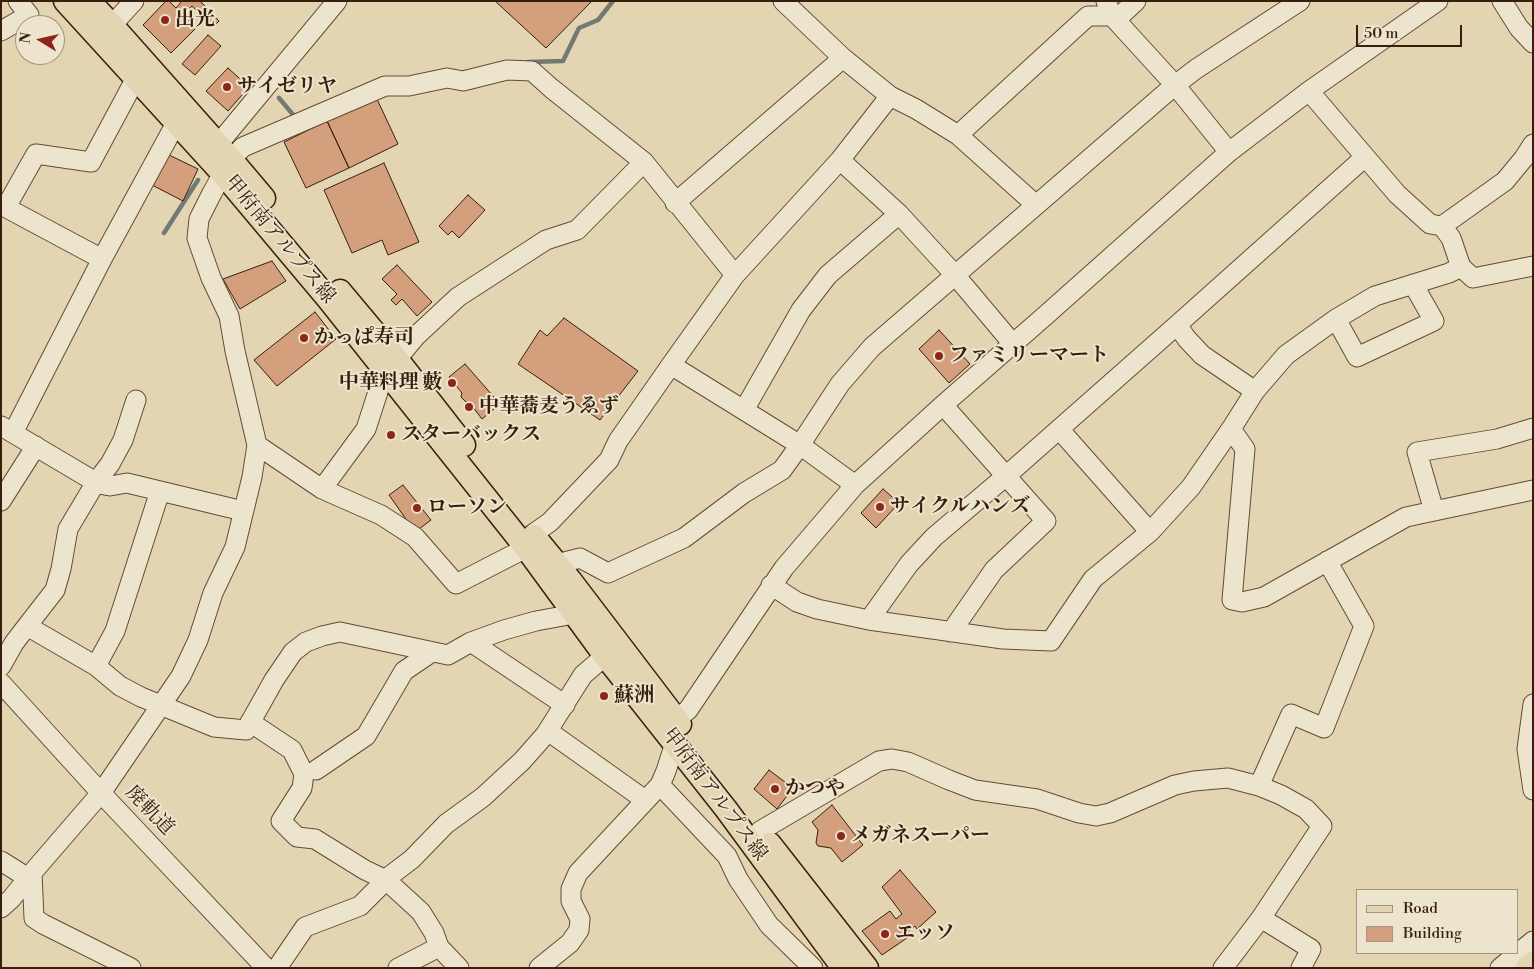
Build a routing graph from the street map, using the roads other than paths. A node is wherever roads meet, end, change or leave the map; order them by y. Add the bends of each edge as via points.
1 (18, 1) edge
2 (65, 1) edge
3 (89, 1) edge
4 (134, 1) edge
5 (337, 1) edge
6 (783, 1) edge
7 (1136, 1) edge
8 (1300, 1) edge
9 (1438, 1) edge
10 (1502, 1) edge
11 (1109, 8) edge
12 (112, 25) junction
13 (1, 31) edge
14 (1533, 43) edge
15 (843, 58) junction
16 (136, 78) junction
17 (1175, 85) junction
18 (1309, 91) junction
19 (890, 96) junction
20 (176, 123) junction
21 (958, 136) junction
22 (1533, 144) edge
23 (1230, 152) junction
24 (1365, 157) junction
25 (220, 158) junction
26 (840, 160) junction
27 (644, 162) junction
28 (675, 203) junction
29 (3, 206) edge
30 (1036, 206) junction
31 (899, 214) junction
32 (1442, 226) junction
33 (102, 259) junction
34 (1533, 266) edge
35 (1461, 267) junction
36 (735, 275) junction
37 (955, 275) junction
38 (1413, 284) junction
39 (1336, 319) junction
40 (1177, 325) junction
41 (1013, 344) junction
42 (671, 364) junction
43 (391, 365) junction
44 (1255, 391) junction
45 (136, 400) dead end
46 (943, 405) junction
47 (744, 410) junction
48 (1533, 428) edge
49 (1059, 429) junction
50 (1231, 429) junction
51 (7, 430) edge
52 (257, 445) junction
53 (800, 445) junction
54 (36, 446) junction
55 (1006, 476) junction
56 (96, 482) junction
57 (855, 485) junction
58 (4, 489) edge
59 (322, 489) junction
60 (1533, 490) edge
61 (160, 491) junction
62 (243, 511) junction
63 (1434, 511) junction
64 (1150, 532) junction
65 (529, 541) junction
66 (1328, 561) junction
67 (557, 564) junction
68 (772, 585) junction
69 (574, 614) junction
70 (869, 620) junction
71 (27, 626) junction
72 (951, 632) junction
73 (471, 642) junction
74 (432, 652) junction
75 (605, 656) junction
76 (1, 666) edge
77 (96, 666) junction
78 (1, 683) edge
79 (1533, 704) edge
80 (565, 705) junction
81 (161, 706) junction
82 (250, 722) junction
83 (672, 730) junction
84 (548, 732) junction
85 (316, 770) dead end
86 (660, 785) junction
87 (1259, 786) junction
88 (1533, 790) edge
89 (101, 793) junction
90 (645, 800) junction
91 (756, 838) junction
92 (1, 861) edge
93 (729, 861) junction
94 (30, 875) junction
95 (386, 880) junction
96 (1, 908) edge
97 (1261, 918) junction
98 (1533, 941) edge
99 (439, 947) junction
100 (1519, 952) edge
101 (1517, 954) edge
102 (109, 963) edge
103 (1533, 965) edge
104 (131, 968) edge
105 (266, 968) edge
106 (277, 968) edge
107 (398, 968) edge
108 (459, 968) edge
109 (539, 968) edge
110 (813, 968) edge
111 (843, 968) edge
112 (867, 968) edge
113 (1223, 968) edge
114 (1301, 968) edge
115 (1500, 968) edge
116 (1529, 968) edge

1 - 13 street via 29,15
2 - 16 main road, 甲府南アルプス線
3 - 12 main road, 甲府南アルプス線
4 - 12 street
5 - 25 street
6 - 15 street
7 - 11 street via 1120,16
8 - 17 street
9 - 18 street
10 - 14 street
11 - 17 street
11 - 21 street via 1088,16
12 - 25 main road, 甲府南アルプス線
15 - 19 street
15 - 28 street
16 - 20 main road, 甲府南アルプス線
16 - 29 street via 91,162 36,154
17 - 23 street
17 - 30 street
18 - 23 street
18 - 24 street
19 - 21 street
19 - 26 street
20 - 25 main road, 甲府南アルプス線
20 - 33 street
21 - 30 street
22 - 32 street via 1504,181
23 - 41 street
24 - 32 street via 1397,194 1430,224
24 - 40 street
25 - 27 street via 385,86 409,86 447,78 463,81 507,70 532,70
25 - 43 main road, 甲府南アルプス線
25 - 52 street via 199,219 196,238 229,316
26 - 31 street
26 - 36 street
27 - 28 street
27 - 43 street via 577,230 546,240 458,297 416,336
28 - 36 street
29 - 33 street
30 - 37 street
31 - 37 street
31 - 47 street via 828,275 801,310
32 - 35 street via 1451,238
33 - 51 street
34 - 35 street via 1473,278
35 - 38 street
36 - 42 street
37 - 41 street
37 - 53 street via 872,348 840,384
38 - 39 street via 1376,296
38 - 39 street via 1434,321 1365,353 1356,357
39 - 44 street via 1286,355
40 - 44 street via 1202,354
40 - 49 street
41 - 46 street
42 - 47 street
42 - 65 street via 618,441 610,460
43 - 59 street via 366,429
43 - 65 main road, 甲府南アルプス線
44 - 50 street
45 - 56 street via 123,440
46 - 55 street
46 - 57 street
47 - 53 street
48 - 63 street via 1497,439 1417,452
49 - 55 street
49 - 64 street
50 - 64 street via 1191,487
50 - 66 street via 1245,449 1232,600 1242,602 1264,597
51 - 54 street
52 - 59 street
52 - 62 street
53 - 57 street
53 - 67 street via 782,470 744,493 684,538 608,573 580,558
54 - 56 street
54 - 58 street
55 - 70 street via 934,537 909,564
55 - 72 street via 1046,521 994,570
56 - 61 street via 110,486 127,483
56 - 71 street via 68,529 54,590
57 - 68 street
59 - 65 street via 382,514 416,537 456,584
60 - 63 street
61 - 62 street
61 - 77 street via 116,631
62 - 81 street via 235,547 213,592 198,640 181,676
63 - 66 street via 1406,517
64 - 72 street via 1094,579 1051,641
65 - 67 main road, 甲府南アルプス線
65 - 69 main road, 甲府南アルプス線
66 - 87 street via 1364,626 1324,728 1291,714
67 - 83 main road, 甲府南アルプス線
68 - 70 street via 797,602
68 - 83 street
69 - 73 street via 536,621
69 - 75 main road, 甲府南アルプス線
70 - 72 street
71 - 76 street
71 - 77 street
73 - 74 street via 448,655
73 - 80 street
74 - 82 street via 340,632 306,642 293,652
74 - 85 street via 404,671 366,736
75 - 80 street via 583,675
75 - 83 main road, 甲府南アルプス線
77 - 81 street via 120,686
78 - 89 street, 廃軌道
79 - 88 street via 1527,749
80 - 84 street
81 - 82 street via 214,727 246,730
81 - 89 street
82 - 95 street via 292,750 304,774 302,788 281,821 297,837 315,839
83 - 86 street via 666,771
83 - 91 main road, 甲府南アルプス線
84 - 90 street
84 - 95 street via 483,797 446,824
86 - 90 street
86 - 93 street
87 - 91 street via 1228,778 1194,781 1175,785 1110,814 1096,816 1037,799 975,790 908,762 892,759 879,761
87 - 97 street via 1306,809 1322,826
89 - 94 street
89 - 105 street, 廃軌道
90 - 109 street via 578,873 570,889 571,901 580,919 579,930 570,943
91 - 93 street
91 - 111 main road, 甲府南アルプス線
91 - 112 main road, 甲府南アルプス線
92 - 94 street
93 - 110 street via 769,925
94 - 96 street
94 - 102 street via 34,918
95 - 99 street via 420,912
95 - 106 street via 360,906 305,927
97 - 113 street
97 - 114 street via 1311,949
98 - 100 street
99 - 107 street
99 - 108 street
101 - 115 street
102 - 104 street
103 - 116 highway

